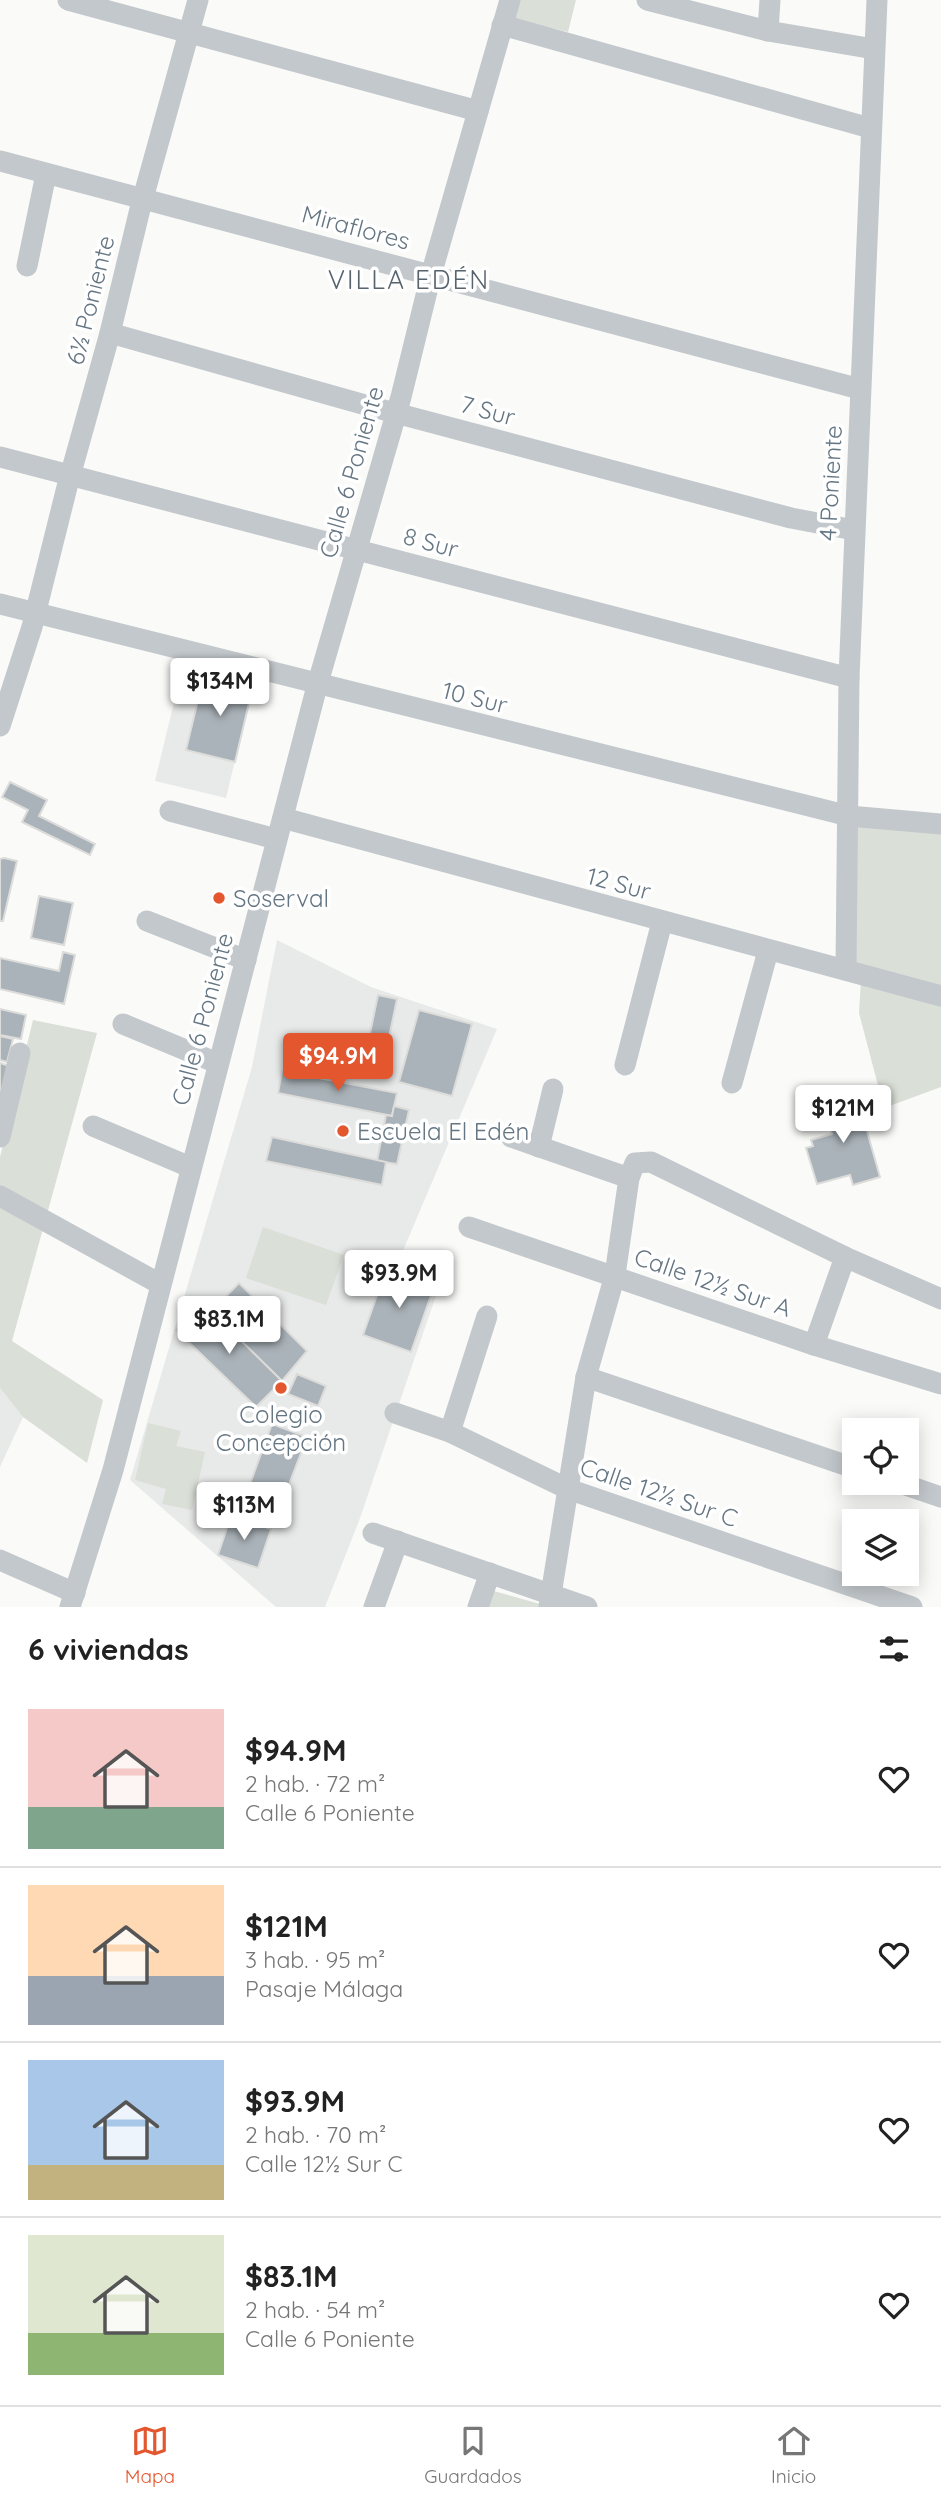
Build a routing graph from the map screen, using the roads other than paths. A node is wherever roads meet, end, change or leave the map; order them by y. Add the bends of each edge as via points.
1 (68, 0) edge
2 (198, 0) edge
3 (510, 0) edge
4 (647, 0) edge
5 (770, 0) edge
6 (877, 0) edge
7 (502, 25) junction
8 (188, 32) junction
9 (768, 32) junction
10 (874, 49) junction
11 (478, 111) junction
12 (870, 128) junction
13 (0, 161) edge
14 (46, 174) junction
15 (144, 197) junction
16 (27, 266) dead end
17 (431, 275) junction
18 (110, 333) junction
19 (860, 390) junction
20 (396, 413) junction
21 (0, 457) edge
22 (72, 475) junction
23 (854, 530) junction
24 (355, 549) junction
25 (0, 604) edge
26 (36, 612) junction
27 (849, 678) junction
28 (317, 686) junction
29 (0, 726) edge
30 (170, 811) dead end
31 (849, 816) junction
32 (283, 818) junction
33 (941, 824) edge
34 (276, 839) junction
35 (147, 922) dead end
36 (662, 922) junction
37 (768, 951) junction
38 (246, 960) junction
39 (846, 968) junction
40 (941, 996) edge
41 (123, 1024) dead end
42 (20, 1053) dead end
43 (217, 1063) junction
44 (625, 1065) dead end
45 (732, 1083) dead end
46 (553, 1089) dead end
47 (93, 1126) dead end
48 (0, 1137) edge
49 (511, 1137) dead end
50 (539, 1147) junction
51 (190, 1167) junction
52 (634, 1169) junction
53 (0, 1196) edge
54 (469, 1227) dead end
55 (845, 1257) junction
56 (615, 1275) junction
57 (159, 1284) junction
58 (941, 1299) edge
59 (487, 1317) dead end
60 (814, 1345) junction
61 (586, 1377) junction
62 (941, 1384) edge
63 (395, 1413) dead end
64 (450, 1432) junction
65 (842, 1464) edge
66 (568, 1489) junction
67 (919, 1490) edge
68 (941, 1497) edge
69 (373, 1533) dead end
70 (398, 1541) junction
71 (0, 1560) edge
72 (490, 1573) junction
73 (73, 1600) edge
74 (550, 1601) edge
75 (374, 1607) edge
76 (478, 1607) edge
77 (587, 1607) edge
78 (912, 1607) edge

1 - 8 street
2 - 8 street, 6½ Poniente
3 - 7 street, Calle 6 Poniente
4 - 9 street
5 - 9 street
6 - 10 street, 4 Poniente
7 - 11 street, Calle 6 Poniente
7 - 12 street
8 - 11 street
8 - 15 street, 6½ Poniente
9 - 10 street
10 - 12 street, 4 Poniente
11 - 17 street, Calle 6 Poniente
12 - 19 street, 4 Poniente
13 - 14 street, Miraflores
14 - 15 street, Miraflores
14 - 16 street
15 - 17 street, Miraflores
15 - 18 street, 6½ Poniente
17 - 19 street, Miraflores
17 - 20 street, Calle 6 Poniente
18 - 20 street, 7 Sur
18 - 22 street, 6½ Poniente
19 - 23 street, 4 Poniente
20 - 23 street, 7 Sur via 791,518
20 - 24 street, Calle 6 Poniente
21 - 22 street, 8 Sur
22 - 24 street, 8 Sur
22 - 26 street, 6½ Poniente
23 - 27 street, 4 Poniente
24 - 27 street, 8 Sur
24 - 28 street, Calle 6 Poniente
25 - 26 street, 10 Sur
26 - 28 street, 10 Sur
26 - 29 street, 6½ Poniente
27 - 31 street, 4 Poniente
28 - 31 street, 10 Sur
28 - 32 street, Calle 6 Poniente
30 - 34 street
31 - 33 street, 10 Sur
31 - 39 street, 4 Poniente
32 - 34 street, Calle 6 Poniente
32 - 36 street, 12 Sur
34 - 38 street, Calle 6 Poniente
35 - 38 street
36 - 37 street, 12 Sur
36 - 44 street
37 - 39 street, 12 Sur
37 - 45 street
38 - 43 street, Calle 6 Poniente
39 - 40 street, 12 Sur
41 - 43 street
42 - 48 street
43 - 51 street, Calle 6 Poniente
46 - 50 street
47 - 51 street
49 - 50 street
50 - 52 street
51 - 57 street, Calle 6 Poniente
52 - 55 street via 651,1162
52 - 56 street
53 - 57 street
54 - 56 street, Calle 12½ Sur A
55 - 58 street
55 - 60 street
56 - 60 street, Calle 12½ Sur A
56 - 61 street
57 - 73 street, Calle 6 Poniente via 113,1470
59 - 64 street
60 - 62 street, Calle 12½ Sur A
61 - 65 street
61 - 66 street
63 - 64 street, Calle 12½ Sur C
64 - 66 street, Calle 12½ Sur C
66 - 74 street
66 - 78 street, Calle 12½ Sur C
67 - 68 street
69 - 70 street
70 - 72 street
70 - 75 street
71 - 73 street
72 - 74 street
72 - 76 street
74 - 77 street

